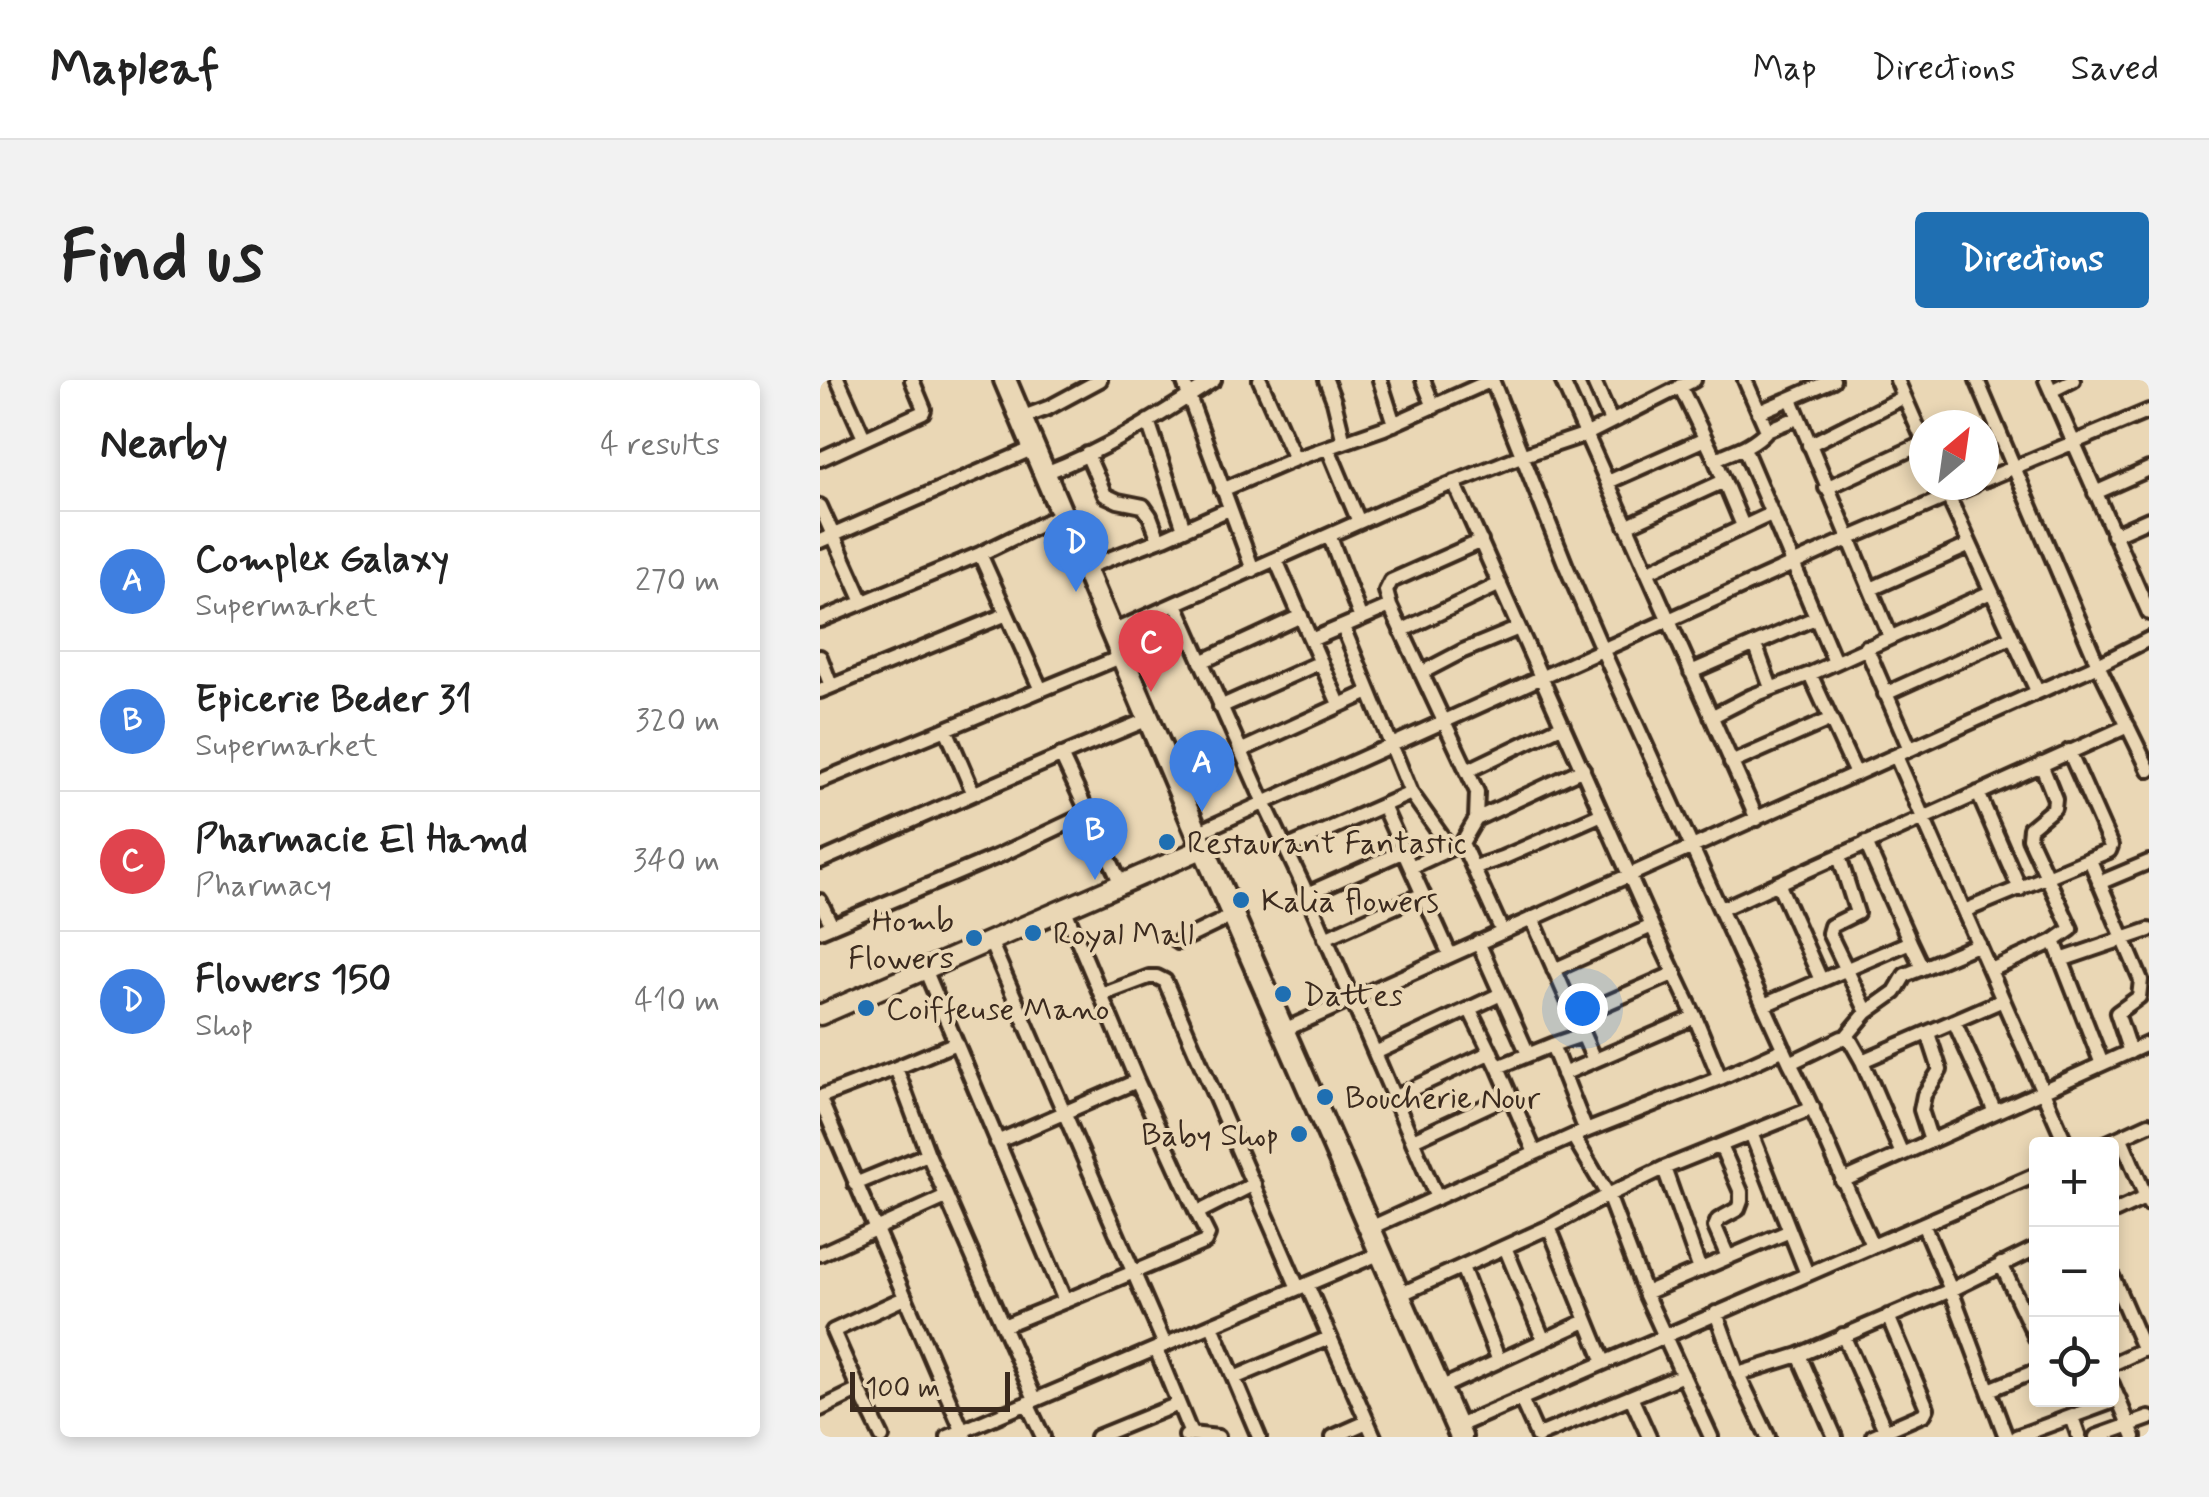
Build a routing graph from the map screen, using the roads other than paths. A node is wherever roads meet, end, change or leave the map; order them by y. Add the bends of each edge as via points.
1 (838, 380) edge
2 (912, 380) edge
3 (1005, 380) edge
4 (1183, 380) edge
5 (1214, 380) edge
6 (1260, 380) edge
7 (1326, 380) edge
8 (1380, 380) edge
9 (1423, 380) edge
10 (1492, 380) edge
11 (1562, 380) edge
12 (1593, 380) edge
13 (1694, 380) edge
14 (1745, 380) edge
15 (1833, 380) edge
16 (1897, 380) edge
17 (1977, 380) edge
18 (2073, 380) edge
19 (1092, 382) edge
20 (2048, 385) edge
21 (1680, 386) junction
22 (1190, 396) junction
23 (1904, 397) junction
24 (1791, 399) junction
25 (1434, 407) junction
26 (1910, 410) edge
27 (2149, 411) edge
28 (1760, 412) junction
29 (1021, 418) junction
30 (1797, 418) junction
31 (1148, 421) junction
32 (1612, 421) junction
33 (1394, 424) junction
34 (1767, 430) junction
35 (1587, 434) junction
36 (864, 438) junction
37 (1706, 439) junction
38 (1344, 442) junction
39 (2074, 444) junction
40 (1808, 446) junction
41 (1034, 448) junction
42 (1328, 448) junction
43 (1744, 448) junction
44 (1909, 449) edge
45 (1087, 454) junction
46 (1522, 456) junction
47 (820, 459) edge
48 (1715, 459) junction
49 (1295, 460) junction
50 (2014, 467) junction
51 (2149, 469) edge
52 (1045, 474) junction
53 (1999, 474) edge
54 (1454, 482) junction
55 (1608, 482) junction
56 (1724, 482) junction
57 (1826, 488) junction
58 (1222, 490) junction
59 (2095, 493) junction
60 (1928, 500) edge
61 (1950, 500) edge
62 (820, 506) edge
63 (1229, 509) junction
64 (1062, 514) junction
65 (1772, 514) junction
66 (2149, 519) edge
67 (1358, 522) junction
68 (1626, 526) junction
69 (1742, 526) junction
70 (1184, 529) junction
71 (2113, 534) junction
72 (1330, 536) junction
73 (826, 538) edge
74 (1848, 539) junction
75 (1160, 540) junction
76 (1480, 541) junction
77 (1970, 545) junction
78 (980, 554) junction
79 (1276, 560) junction
80 (1792, 564) junction
81 (1085, 568) junction
82 (1253, 570) junction
83 (1646, 572) junction
84 (2149, 576) edge
85 (2134, 582) junction
86 (1500, 584) junction
87 (1871, 590) junction
88 (1991, 592) junction
89 (863, 602) junction
90 (1176, 604) junction
91 (1390, 606) junction
92 (2149, 613) edge
93 (1007, 614) junction
94 (1300, 616) junction
95 (1815, 618) junction
96 (1362, 619) junction
97 (820, 620) edge
98 (1668, 620) junction
99 (1342, 627) junction
100 (1520, 628) junction
101 (1401, 631) junction
102 (1112, 632) junction
103 (1890, 636) junction
104 (2011, 637) junction
105 (2149, 639) edge
106 (1311, 640) junction
107 (1755, 644) junction
108 (1866, 647) junction
109 (1602, 650) junction
110 (1123, 656) junction
111 (820, 658) edge
112 (1201, 662) junction
113 (1321, 662) junction
114 (1835, 662) junction
115 (2098, 665) junction
116 (1421, 672) junction
117 (1690, 672) junction
118 (1810, 674) junction
119 (1542, 678) junction
120 (825, 688) edge
121 (1771, 688) junction
122 (1041, 690) junction
123 (2037, 691) junction
124 (1368, 692) junction
125 (1886, 694) junction
126 (1339, 704) junction
127 (1220, 706) junction
128 (1711, 717) junction
129 (1149, 719) junction
130 (1830, 719) junction
131 (1444, 721) junction
132 (1563, 726) junction
133 (2128, 726) junction
134 (946, 729) junction
135 (1390, 744) junction
136 (1240, 750) junction
137 (1910, 750) junction
138 (2069, 751) junction
139 (1061, 755) junction
140 (1896, 756) junction
141 (1731, 762) junction
142 (2040, 764) junction
143 (1582, 769) junction
144 (2149, 770) edge
145 (1467, 771) junction
146 (1856, 774) junction
147 (820, 781) edge
148 (973, 792) junction
149 (1978, 792) junction
150 (1411, 793) junction
151 (1264, 802) junction
152 (1383, 806) junction
153 (1087, 814) junction
154 (1602, 814) junction
155 (1922, 818) junction
156 (1476, 819) junction
157 (1758, 819) junction
158 (1201, 840) junction
159 (1866, 843) junction
160 (1456, 846) junction
161 (1692, 846) junction
162 (1286, 848) junction
163 (1404, 851) junction
164 (1839, 856) junction
165 (2090, 860) junction
166 (820, 861) edge
167 (2149, 862) edge
168 (1411, 867) junction
169 (1475, 867) junction
170 (1629, 874) junction
171 (2048, 877) junction
172 (1778, 882) junction
173 (1121, 884) junction
174 (2100, 884) junction
175 (2020, 889) junction
176 (1307, 894) junction
177 (1423, 894) junction
178 (820, 901) edge
179 (1720, 909) junction
180 (1065, 910) junction
181 (1964, 911) junction
182 (1234, 915) junction
183 (1532, 918) junction
184 (1652, 926) junction
185 (826, 929) edge
186 (2149, 930) edge
187 (1502, 932) junction
188 (1326, 938) junction
189 (2123, 940) junction
190 (990, 941) junction
191 (2054, 941) junction
192 (1178, 942) dead end
193 (1478, 942) junction
194 (1910, 942) junction
195 (1979, 944) junction
196 (1450, 955) junction
197 (2061, 960) junction
198 (1925, 968) junction
199 (925, 970) junction
200 (1554, 970) junction
201 (1846, 970) junction
202 (1991, 970) junction
203 (1675, 973) junction
204 (1821, 980) junction
205 (1501, 994) junction
206 (1100, 995) junction
207 (1351, 1000) junction
208 (2003, 1000) junction
209 (1764, 1005) junction
210 (1470, 1010) junction
211 (1867, 1012) junction
212 (820, 1015) edge
213 (1574, 1016) junction
214 (1695, 1018) junction
215 (1954, 1021) junction
216 (1284, 1030) junction
217 (1928, 1032) junction
218 (1582, 1035) junction
219 (1846, 1038) junction
220 (956, 1043) junction
221 (2149, 1043) edge
222 (1552, 1044) junction
223 (1784, 1049) junction
224 (1491, 1052) junction
225 (2130, 1052) junction
226 (1375, 1053) junction
227 (1528, 1054) junction
228 (1594, 1060) junction
229 (1862, 1061) junction
230 (1790, 1063) junction
231 (2102, 1064) junction
232 (1498, 1067) junction
233 (896, 1068) junction
234 (1563, 1074) junction
235 (1720, 1078) junction
236 (1137, 1081) junction
237 (2042, 1092) junction
238 (1510, 1095) junction
239 (1395, 1097) junction
240 (820, 1099) edge
241 (1814, 1108) junction
242 (1995, 1112) junction
243 (1064, 1113) junction
244 (2149, 1124) edge
245 (1751, 1133) junction
246 (1579, 1134) junction
247 (2063, 1137) edge
248 (2120, 1138) joint
249 (1414, 1140) junction
250 (1932, 1141) junction
251 (998, 1142) junction
252 (1721, 1146) junction
253 (1535, 1153) junction
254 (928, 1154) junction
255 (1902, 1154) junction
256 (1664, 1168) junction
257 (2029, 1178) edge
258 (1842, 1181) junction
259 (855, 1184) junction
260 (1254, 1184) junction
261 (1608, 1195) junction
262 (946, 1197) junction
263 (1437, 1198) junction
264 (2148, 1199) edge
265 (2119, 1210) edge
266 (1197, 1213) junction
267 (1924, 1224) junction
268 (1549, 1227) junction
269 (1370, 1228) junction
270 (875, 1231) junction
271 (1790, 1231) junction
272 (1872, 1246) junction
273 (1505, 1247) junction
274 (2029, 1251) edge
275 (1380, 1252) junction
276 (820, 1254) edge
277 (1728, 1258) junction
278 (2001, 1264) junction
279 (1462, 1267) junction
280 (1700, 1270) junction
281 (1133, 1273) junction
282 (1807, 1274) junction
283 (1303, 1286) junction
284 (1951, 1290) junction
285 (2119, 1290) edge
286 (1645, 1293) junction
287 (1399, 1295) junction
288 (904, 1298) junction
289 (1065, 1302) junction
290 (1716, 1314) junction
291 (1888, 1316) junction
292 (1586, 1322) junction
293 (2029, 1323) edge
294 (1004, 1326) junction
295 (1212, 1326) junction
296 (826, 1334) edge
297 (1665, 1336) junction
298 (1844, 1336) junction
299 (1329, 1338) junction
300 (1544, 1341) junction
301 (1160, 1347) junction
302 (2147, 1348) edge
303 (1800, 1355) junction
304 (1499, 1361) junction
305 (2119, 1361) edge
306 (1604, 1362) junction
307 (1738, 1374) junction
308 (2029, 1374) edge
309 (1683, 1375) junction
310 (1234, 1378) junction
311 (1440, 1388) junction
312 (860, 1390) junction
313 (1989, 1390) junction
314 (1631, 1397) junction
315 (1520, 1398) junction
316 (2119, 1399) edge
317 (1031, 1401) junction
318 (1178, 1404) junction
319 (2099, 1407) edge
320 (820, 1408) edge
321 (2072, 1418) junction
322 (2149, 1418) edge
323 (1367, 1422) junction
324 (2132, 1431) edge
325 (1458, 1432) edge
326 (964, 1434) edge
327 (1875, 1435) edge
328 (1188, 1436) edge
329 (1538, 1436) edge
330 (882, 1437) edge
331 (948, 1437) edge
332 (1043, 1437) edge
333 (1097, 1437) edge
334 (1218, 1437) edge
335 (1259, 1437) edge
336 (1334, 1437) edge
337 (1374, 1437) edge
338 (1649, 1437) edge
339 (1712, 1437) edge
340 (1768, 1437) edge
341 (1835, 1437) edge
342 (2006, 1437) edge
343 (2016, 1437) edge
344 (2080, 1437) edge
345 (2096, 1437) edge

1 - 36 street
2 - 36 street via 923,412
3 - 29 main road
4 - 22 street
5 - 22 street
6 - 49 street
7 - 38 street
8 - 33 street
9 - 25 street
10 - 25 street
10 - 46 street
11 - 35 street
12 - 32 street
13 - 21 street
14 - 28 street
15 - 24 street
16 - 23 street
17 - 50 street
18 - 20 street
19 - 29 street
20 - 39 street
21 - 32 street
21 - 37 street
22 - 31 street
22 - 58 street
23 - 26 street
23 - 40 street
24 - 28 street
24 - 30 street
25 - 33 street
27 - 39 street
28 - 34 street
29 - 41 main road
30 - 34 street
30 - 40 street
31 - 45 street
31 - 70 street
32 - 35 street
33 - 38 street
34 - 43 street
35 - 46 street
35 - 55 street
36 - 47 street
37 - 48 street
37 - 55 street
38 - 42 street
39 - 50 street
39 - 59 street
40 - 57 street
41 - 52 main road
41 - 73 street
42 - 49 street
42 - 67 street
43 - 48 street
43 - 65 street
44 - 57 street
45 - 52 street
45 - 75 street via 1105,495 1143,506
46 - 54 street
46 - 109 street
48 - 56 street
49 - 58 street
50 - 53 street
50 - 115 street
51 - 59 street
52 - 64 main road
54 - 67 street
54 - 76 street
55 - 68 street
56 - 68 street
56 - 69 street
57 - 74 street
58 - 63 street
59 - 71 street
60 - 74 street
61 - 77 street
62 - 73 street
63 - 70 street
63 - 82 street
64 - 78 street
64 - 81 main road
65 - 69 street
65 - 80 street
66 - 71 street
67 - 72 street
68 - 83 street
69 - 83 street
70 - 75 street
71 - 85 street
72 - 79 street
72 - 96 street
73 - 89 street
74 - 80 street
74 - 87 street
75 - 81 street
76 - 86 street
76 - 91 street via 1391,582
77 - 87 street
77 - 88 street
78 - 89 street
78 - 93 street
79 - 82 street
79 - 94 street
80 - 95 street
80 - 98 street
81 - 102 main road
82 - 90 street
83 - 98 street
84 - 85 street
85 - 92 street
86 - 100 street
86 - 101 street
87 - 103 street
88 - 103 street
88 - 104 street
89 - 97 street
90 - 102 street
90 - 112 street
91 - 96 street
91 - 101 street
93 - 120 street
93 - 122 street
94 - 106 street
94 - 112 street
95 - 107 street
95 - 114 street
96 - 99 street
98 - 109 street
98 - 117 street
99 - 106 street
99 - 124 street
100 - 116 street
100 - 119 street
101 - 116 street
102 - 110 main road
103 - 108 street
104 - 123 street
104 - 125 street
105 - 115 street
106 - 113 street
107 - 117 street
107 - 121 street
108 - 114 street
108 - 125 street
109 - 119 street
109 - 161 street
110 - 122 street
110 - 129 main road
111 - 120 street
112 - 127 street
113 - 126 street
113 - 127 street
114 - 118 street
115 - 123 street
115 - 133 street
116 - 131 street
117 - 128 street
118 - 121 street
118 - 130 street
119 - 131 street
119 - 132 street
121 - 128 street
122 - 134 street
123 - 137 street
124 - 126 street
124 - 135 street
125 - 137 street
126 - 136 street
127 - 136 street
128 - 141 street
129 - 139 street
129 - 158 main road
130 - 141 street
130 - 146 street
131 - 135 street
131 - 145 street
132 - 143 street
132 - 145 street
133 - 138 street
133 - 144 street
134 - 147 street
134 - 148 street
135 - 150 street
135 - 151 street
136 - 151 street
137 - 140 street
138 - 142 street
138 - 165 street via 2111,846
139 - 148 street
139 - 153 street
140 - 146 street
140 - 155 street
141 - 157 street
142 - 149 street
142 - 171 street via 2054,808 2028,835
143 - 154 street
143 - 156 street
145 - 156 street via 1478,796
146 - 157 street
148 - 166 street
149 - 155 street
149 - 175 street
150 - 152 street
150 - 160 street
151 - 158 street
151 - 162 street
152 - 162 street
152 - 163 street
153 - 173 street
153 - 185 street
154 - 169 street
154 - 170 street
155 - 159 street
155 - 181 street
156 - 160 street
157 - 161 street
158 - 173 street
158 - 182 main road
159 - 164 street
159 - 194 street
160 - 168 street
160 - 169 street
161 - 170 street
161 - 179 street
162 - 176 street
163 - 168 street
163 - 176 street
164 - 172 street
164 - 201 street via 1857,911 1829,930
165 - 171 street
165 - 174 street
167 - 174 street
168 - 177 street
169 - 187 street
170 - 183 street
170 - 184 street
171 - 175 street
171 - 191 street via 2071,928
172 - 179 street
172 - 204 street
173 - 180 street
174 - 189 street
175 - 181 street
176 - 188 street
177 - 188 street
177 - 196 street
178 - 185 street
179 - 209 street
180 - 190 street
180 - 206 street
181 - 195 street
182 - 192 street
182 - 216 main road
183 - 187 street
183 - 200 street
184 - 200 street
184 - 203 street
186 - 189 street
187 - 193 street
188 - 207 street
189 - 197 street
189 - 225 street via 2141,980 2139,996 2117,1013
190 - 199 street
190 - 243 street
191 - 197 street
191 - 202 street
193 - 196 street
193 - 205 street
194 - 198 street
194 - 201 street
195 - 198 street
195 - 202 street
196 - 207 street
197 - 231 street
198 - 211 street via 1905,975 1895,992
199 - 212 street
199 - 220 street
200 - 213 street
201 - 204 street
201 - 211 street
202 - 208 street
203 - 213 street
203 - 214 street
204 - 209 street
205 - 210 street
205 - 227 street
206 - 236 street
206 - 260 street via 1149,976 1165,981
207 - 216 street
207 - 226 street
208 - 215 street
208 - 237 street
209 - 223 street
210 - 224 street
210 - 226 street
211 - 219 street
213 - 218 street
214 - 228 street
214 - 235 street
215 - 217 street
215 - 242 street
216 - 269 main road
217 - 229 street
217 - 250 street via 1940,1070 1921,1110
218 - 222 street
218 - 228 street
219 - 229 street
219 - 230 street
220 - 233 street
220 - 251 street
221 - 225 street
222 - 227 street
222 - 234 street
223 - 230 street
223 - 235 street
224 - 232 street
224 - 239 street
225 - 231 street
226 - 239 street
227 - 232 street
228 - 234 street
229 - 255 street
230 - 241 street
231 - 237 street
232 - 238 street
233 - 240 street
233 - 254 street
234 - 246 street
235 - 246 street
236 - 243 street
236 - 266 street
237 - 242 street
237 - 247 street
238 - 249 street
238 - 253 street
239 - 249 street
240 - 259 street
241 - 245 street
241 - 258 street
242 - 250 street
243 - 251 street
243 - 281 street
244 - 248 street
245 - 252 street
245 - 271 street
246 - 253 street
246 - 261 street
248 - 264 street
249 - 263 street
250 - 255 street
251 - 289 street
252 - 256 street
252 - 277 street via 1742,1198 1715,1226
253 - 263 street
254 - 259 street
254 - 262 street
255 - 258 street
256 - 261 street
256 - 280 street
257 - 267 street
258 - 272 street
259 - 270 street
260 - 266 street
260 - 283 street
261 - 268 street
261 - 286 street
262 - 270 street
262 - 294 street
263 - 269 street
264 - 265 street
266 - 281 street via 1208,1234 1205,1242
267 - 272 street
267 - 284 street
268 - 273 street
268 - 292 street
269 - 275 main road
270 - 276 street
270 - 288 street
271 - 277 street
271 - 282 street
272 - 282 street
273 - 279 street
273 - 300 street
274 - 278 street
275 - 283 street
275 - 287 main road
277 - 280 street
278 - 284 street
278 - 293 street
279 - 287 street
279 - 304 street
280 - 286 street
281 - 289 street
281 - 301 street
282 - 290 street
283 - 295 street
283 - 299 street
284 - 291 street
284 - 313 street
285 - 302 street
286 - 297 street
287 - 311 main road
288 - 296 street
288 - 326 street
289 - 294 street
290 - 297 street
290 - 307 street
291 - 298 street
291 - 327 street via 1927,1408
292 - 300 street
292 - 306 street
294 - 317 street
295 - 301 street
295 - 310 street
296 - 312 street
297 - 306 street
297 - 309 street
298 - 303 street
298 - 327 street
299 - 310 street
299 - 323 street
300 - 304 street
301 - 317 street
301 - 318 street
302 - 305 street
303 - 307 street
303 - 341 street
304 - 311 street
306 - 315 street
307 - 340 street
308 - 313 street
309 - 314 street
309 - 339 street
310 - 335 street
311 - 325 main road
312 - 320 street
312 - 330 street
313 - 342 street
314 - 329 street
314 - 338 street
315 - 325 street
315 - 329 street
316 - 324 street
317 - 326 street
317 - 332 street
318 - 328 street
318 - 333 street
319 - 321 street
321 - 343 street
321 - 344 street
322 - 324 street
323 - 336 street
323 - 337 street
324 - 345 street
326 - 331 street
328 - 334 street

